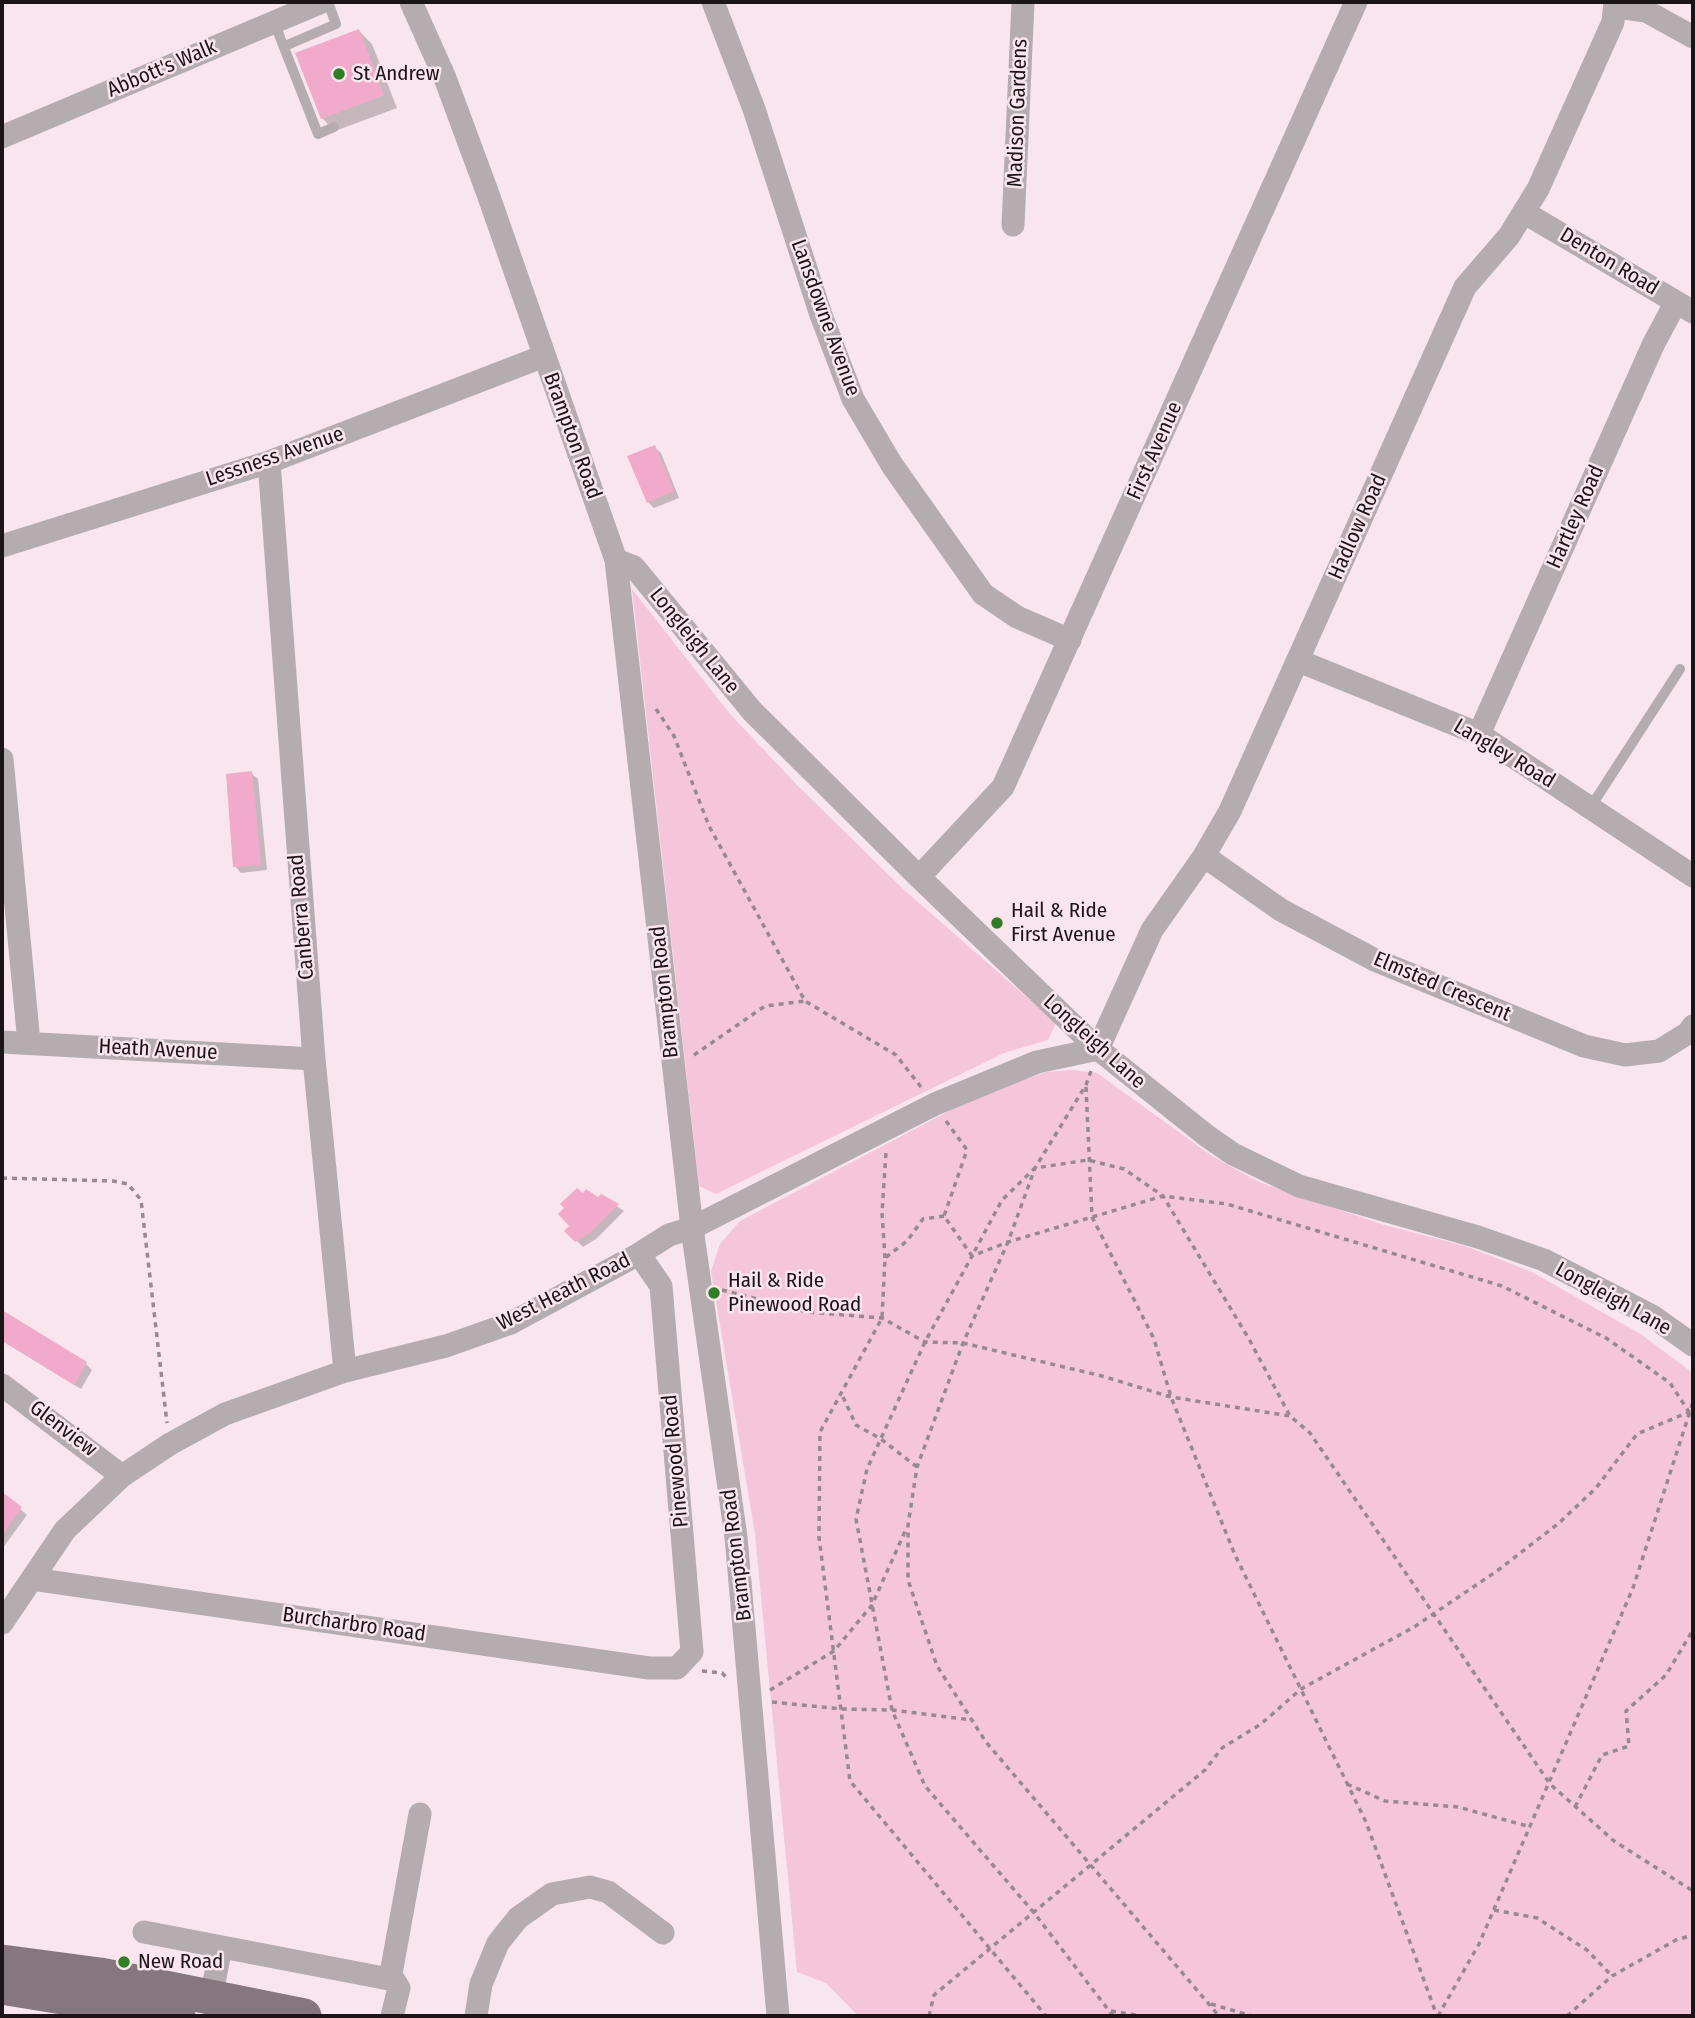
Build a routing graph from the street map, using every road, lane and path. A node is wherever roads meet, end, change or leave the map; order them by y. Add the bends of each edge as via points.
1 (322, 2) edge
2 (328, 2) edge
3 (411, 2) edge
4 (713, 2) edge
5 (1023, 2) edge
6 (1356, 2) edge
7 (1616, 4) edge
8 (274, 22) junction
9 (1693, 37) edge
10 (285, 46) junction
11 (334, 128) dead end
12 (2, 137) edge
13 (1525, 213) junction
14 (1013, 225) dead end
15 (1685, 307) edge
16 (544, 356) junction
17 (269, 462) junction
18 (2, 546) edge
19 (617, 560) junction
20 (1070, 640) junction
21 (1299, 662) junction
22 (1679, 669) dead end
23 (652, 703) dead end
24 (1479, 734) junction
25 (2, 759) edge
26 (1590, 808) junction
27 (1204, 856) junction
28 (1693, 876) edge
29 (919, 877) junction
30 (805, 1001) junction
31 (1693, 1026) edge
32 (2, 1042) edge
33 (29, 1043) junction
34 (1098, 1049) junction
35 (314, 1059) junction
36 (674, 1065) junction
37 (1086, 1085) junction
38 (935, 1104) junction
39 (880, 1132) junction
40 (1088, 1160) junction
41 (1035, 1168) junction
42 (2, 1178) edge
43 (1163, 1196) junction
44 (944, 1216) junction
45 (1092, 1217) junction
46 (692, 1228) junction
47 (1008, 1242) junction
48 (639, 1254) junction
49 (972, 1256) junction
50 (885, 1258) junction
51 (700, 1285) junction
52 (883, 1318) junction
53 (925, 1342) junction
54 (963, 1343) junction
55 (1693, 1345) edge
56 (345, 1371) junction
57 (2, 1385) edge
58 (843, 1396) junction
59 (1171, 1397) junction
60 (1693, 1402) edge
61 (1689, 1412) junction
62 (1290, 1416) junction
63 (1693, 1418) edge
64 (881, 1438) junction
65 (170, 1444) junction
66 (917, 1468) junction
67 (122, 1476) junction
68 (908, 1525) junction
69 (33, 1579) junction
70 (872, 1605) junction
71 (1432, 1615) junction
72 (2, 1623) edge
73 (1693, 1630) edge
74 (834, 1651) junction
75 (677, 1668) junction
76 (1301, 1689) junction
77 (753, 1700) junction
78 (843, 1709) junction
79 (892, 1710) junction
80 (972, 1720) junction
81 (1347, 1784) junction
82 (1550, 1784) junction
83 (1574, 1807) junction
84 (420, 1814) dead end
85 (1531, 1827) junction
86 (1092, 1865) junction
87 (1693, 1891) edge
88 (1494, 1910) junction
89 (1035, 1914) junction
90 (145, 1932) dead end
91 (663, 1933) dead end
92 (1693, 1935) edge
93 (221, 1947) junction
94 (988, 1947) junction
95 (2, 1962) edge
96 (1612, 1976) junction
97 (390, 1979) junction
98 (2, 1987) edge
99 (212, 1998) junction
100 (1209, 2003) junction
101 (1109, 2011) junction
102 (178, 2016) edge
103 (304, 2016) edge
104 (392, 2016) edge
105 (476, 2016) edge
106 (778, 2016) edge
107 (929, 2016) edge
108 (1046, 2016) edge
109 (1113, 2016) edge
110 (1142, 2016) edge
111 (1219, 2016) edge
112 (1252, 2016) edge
113 (1437, 2016) edge
114 (1567, 2016) edge

1 - 8 street, Abbott's Walk
2 - 10 lane via 336,24
3 - 16 street, Brampton Road via 445,78
4 - 20 street, Lansdowne Avenue via 853,399 892,465 983,594 1017,617
5 - 14 street, Madison Gardens
6 - 20 street, First Avenue
7 - 9 street via 1646,11
7 - 13 street, Hadlow Road via 1603,46
8 - 10 lane
8 - 12 street, Abbott's Walk
10 - 11 lane via 318,134
13 - 15 street, Denton Road
13 - 21 street, Hadlow Road via 1465,287
15 - 24 street, Hartley Road via 1654,343
16 - 17 street, Lessness Avenue
16 - 19 street, Brampton Road
17 - 18 street, Lessness Avenue
17 - 35 street, Canberra Road
19 - 29 street, Longleigh Lane via 634,567 752,711
19 - 36 street, Brampton Road
20 - 29 street, First Avenue via 1003,787
21 - 24 street, Langley Road
21 - 27 street, Hadlow Road via 1230,811
22 - 26 lane
23 - 30 path via 674,736 709,825
24 - 26 street, Langley Road
25 - 33 street
26 - 28 street, Langley Road
27 - 31 street, Elmsted Crescent via 1280,910 1375,960 1584,1046 1625,1055 1660,1051
27 - 34 street, Hadlow Road via 1152,930
29 - 34 street, Longleigh Lane
30 - 36 path via 765,1006 707,1049
30 - 38 path via 897,1055
32 - 33 street, Heath Avenue
33 - 35 street, Heath Avenue
34 - 37 path
34 - 38 street, West Heath Road via 1038,1062
34 - 55 street, Longleigh Lane via 1207,1136 1266,1172 1332,1198 1478,1237 1544,1260 1652,1316
35 - 56 street, Canberra Road
36 - 46 street, Brampton Road
37 - 40 path
37 - 41 path
38 - 39 street, West Heath Road
38 - 44 path via 968,1150
39 - 46 street, West Heath Road
39 - 50 path via 886,1154
40 - 41 path
40 - 43 path via 1124,1169
40 - 45 path
41 - 47 path
41 - 49 path via 1002,1200
42 - 65 path via 113,1181 128,1184 141,1200
43 - 45 path
43 - 61 path via 1227,1204 1502,1286 1606,1338 1671,1383
43 - 62 path
44 - 49 path
44 - 50 path via 923,1219 907,1241
45 - 47 path
45 - 59 path via 1154,1339
46 - 48 street, West Heath Road via 669,1235
46 - 51 street, Brampton Road
47 - 49 path
47 - 54 path
48 - 56 street, West Heath Road via 511,1322 446,1346
48 - 75 street, Pinewood Road via 661,1286 692,1652
49 - 53 path
50 - 52 path
51 - 52 path via 807,1312
51 - 77 street, Brampton Road via 736,1537
52 - 53 path
52 - 58 path
53 - 54 path
53 - 64 path
54 - 59 path
54 - 66 path
56 - 65 street, West Heath Road via 225,1414
57 - 67 street, Glenview
58 - 64 path via 856,1425
58 - 74 path via 820,1432 819,1537
59 - 62 path
59 - 76 path via 1235,1555
60 - 61 path
61 - 63 path
61 - 71 path via 1637,1434 1596,1488 1559,1523
61 - 82 path via 1633,1588
62 - 71 path via 1310,1433
64 - 66 path
64 - 70 path via 867,1469 856,1519
65 - 67 street, West Heath Road
66 - 68 path
67 - 69 street, West Heath Road via 65,1531
68 - 70 path
68 - 80 path via 908,1580 937,1666
69 - 72 street, West Heath Road
69 - 75 street, Burcharbro Road via 649,1668
70 - 74 path
70 - 79 path
71 - 76 path
71 - 82 path
73 - 83 path via 1666,1675 1626,1711 1629,1746 1602,1755
74 - 77 path
74 - 78 path
75 - 77 path via 722,1673
76 - 81 path
76 - 86 path via 1261,1724 1222,1748 1205,1770
77 - 78 path
77 - 106 street, Brampton Road
78 - 79 path
78 - 94 path via 850,1781
79 - 80 path
79 - 89 path via 925,1786
80 - 86 path
81 - 85 path via 1385,1801 1458,1807
81 - 113 path via 1366,1822
82 - 83 path
82 - 85 path
83 - 87 path via 1614,1841
84 - 97 street
85 - 88 path
86 - 89 path
86 - 100 path
88 - 96 path via 1536,1918 1587,1951
88 - 113 path via 1457,1987
89 - 94 path
89 - 101 path
90 - 93 street
91 - 105 street via 608,1892 590,1887 552,1894 518,1918 498,1943 481,1984
92 - 96 path
93 - 97 street
93 - 99 street
94 - 107 path via 934,1995
94 - 108 path
95 - 99 main road via 100,1975
96 - 114 path
97 - 104 street via 399,1988
98 - 102 main road
99 - 103 main road
100 - 111 path
100 - 112 path
101 - 109 path
101 - 110 path

